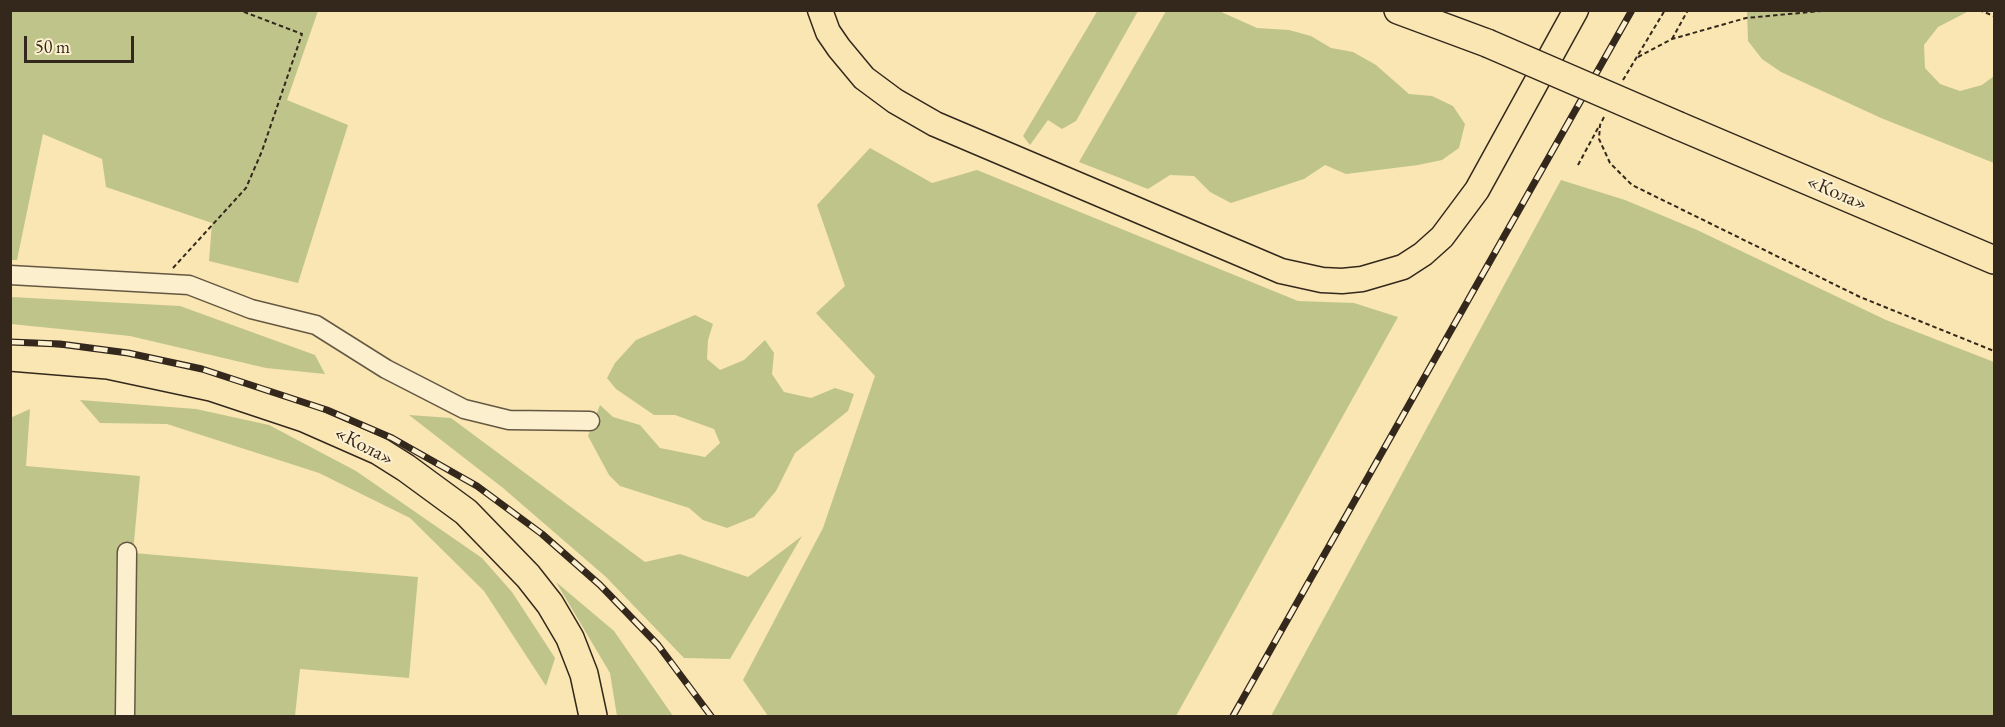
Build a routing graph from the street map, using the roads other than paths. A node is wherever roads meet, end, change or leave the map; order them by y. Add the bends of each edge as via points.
1 (820, 10) edge
2 (831, 10) edge
3 (1398, 10) edge
4 (1422, 10) edge
5 (1576, 10) edge
6 (1487, 43) junction
7 (852, 65) junction
8 (1995, 260) edge
9 (10, 275) edge
10 (10, 357) edge
11 (590, 421) dead end
12 (127, 552) dead end
13 (125, 717) edge
14 (593, 717) edge

1 - 7 main road via 828,32
2 - 7 main road
3 - 6 highway
4 - 6 highway
5 - 7 main road via 1459,217 1423,254 1403,267 1362,279 1322,280 1291,274 1182,230 935,124 877,89
6 - 8 highway, «Кола», bridge
9 - 11 street via 189,285 251,309 316,325 386,369 464,409 509,420
10 - 14 highway, «Кола» via 108,365 211,387 314,422 379,451 466,512 528,576 570,638 584,674
12 - 13 street

